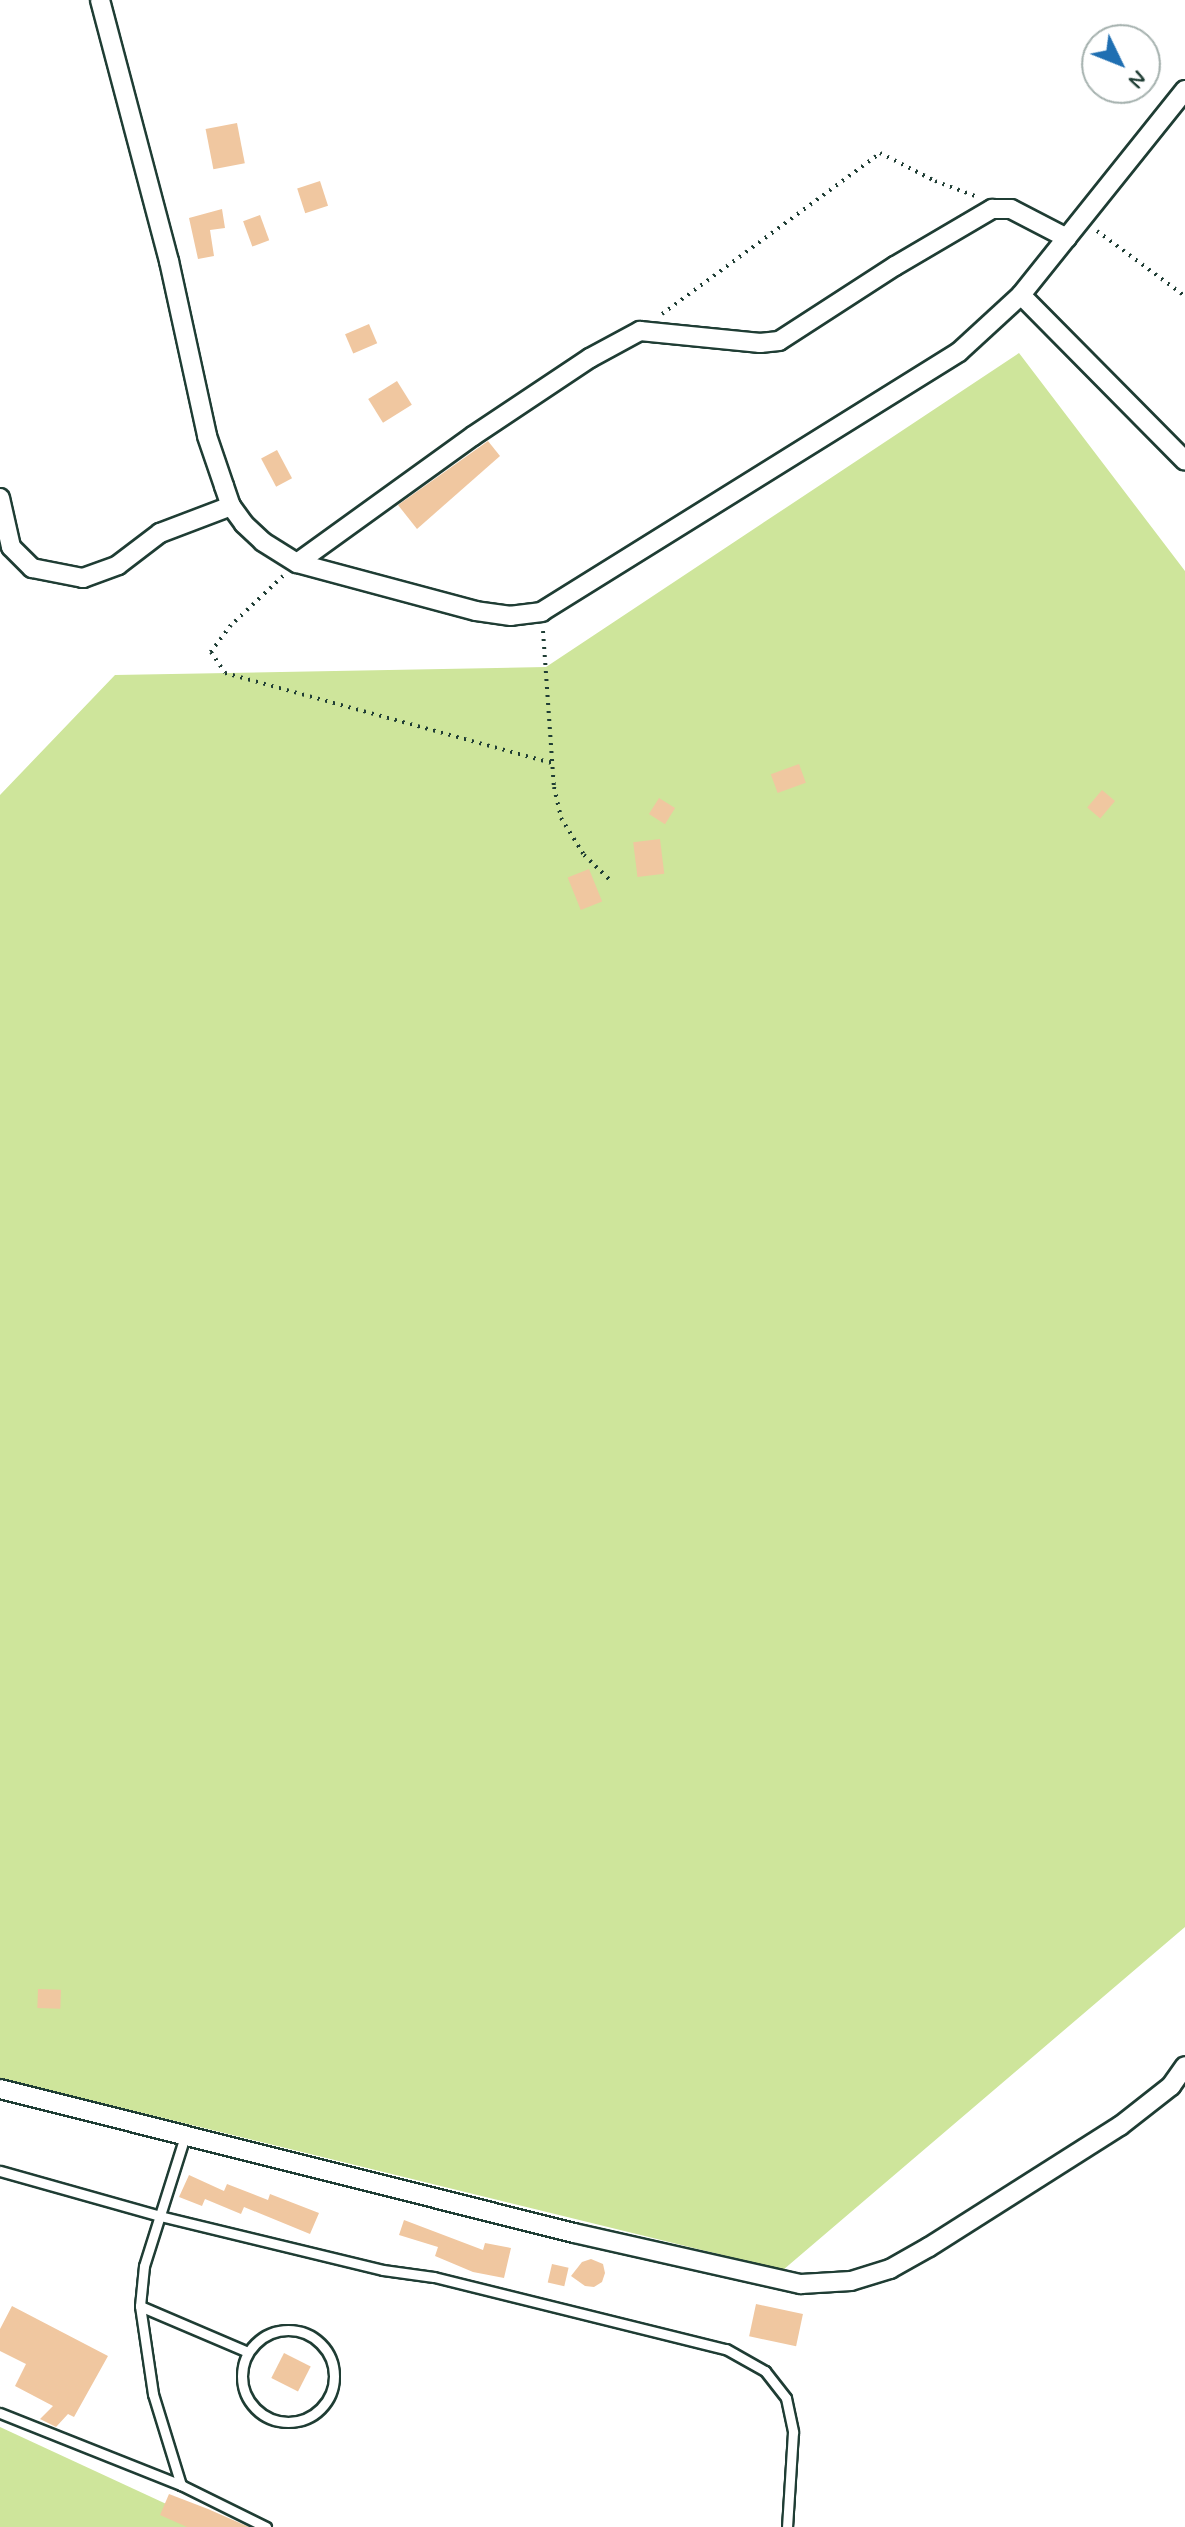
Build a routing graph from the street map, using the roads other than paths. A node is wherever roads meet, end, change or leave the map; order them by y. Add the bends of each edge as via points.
1 (100, 0) edge
2 (1185, 90) edge
3 (1067, 238) junction
4 (1021, 295) junction
5 (1185, 461) edge
6 (0, 498) edge
7 (231, 506) junction
8 (297, 563) junction
9 (1185, 2066) edge
10 (0, 2089) edge
11 (185, 2134) junction
12 (0, 2171) edge
13 (160, 2216) junction
14 (140, 2306) junction
15 (248, 2352) junction
16 (0, 2413) edge
17 (181, 2485) junction
18 (266, 2527) edge
19 (787, 2527) edge

1 - 7 street via 169,261 207,436
2 - 3 street
3 - 4 street
3 - 8 street via 1011,209 992,209 779,341 640,331 473,436
4 - 5 street
4 - 8 street via 947,360 542,612 511,616 476,611
6 - 7 street via 11,547 32,568 83,578 118,565 160,533
7 - 8 street via 263,542
9 - 11 street via 1171,2086 1120,2126 929,2247 890,2269 851,2281 801,2284 574,2233
10 - 11 street
11 - 13 lane
12 - 13 lane
13 - 14 lane via 144,2266
13 - 19 lane via 726,2349 765,2371 786,2398 793,2432
14 - 15 lane
14 - 17 lane via 153,2394
15 - 15 lane via 244,2391 270,2419 297,2422 320,2410 328,2399 335,2373 317,2339 280,2330
16 - 17 lane
17 - 18 lane

